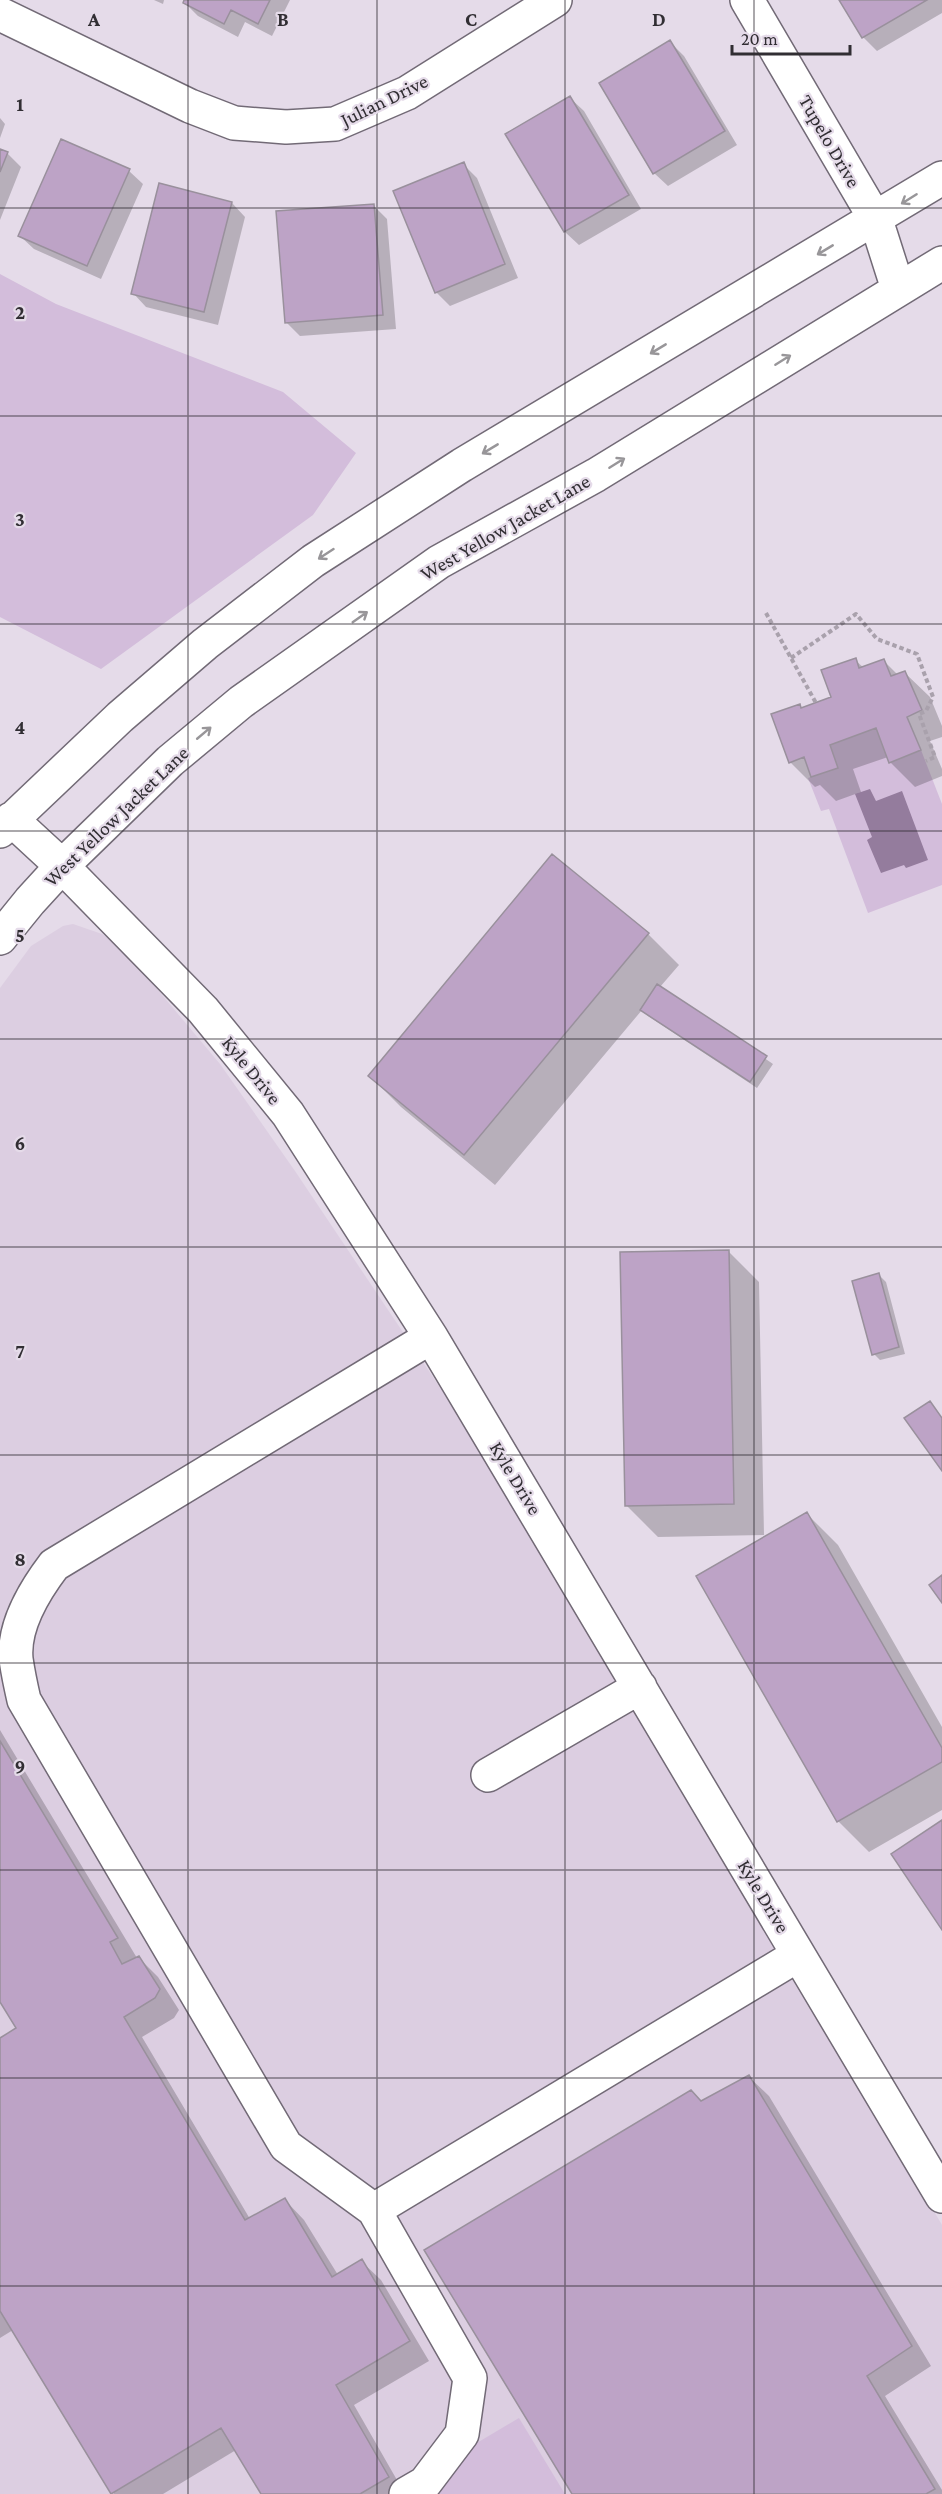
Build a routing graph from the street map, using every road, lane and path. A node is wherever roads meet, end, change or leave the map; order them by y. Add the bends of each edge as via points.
1 (555, 0) edge
2 (747, 0) edge
3 (0, 14) edge
4 (942, 178) edge
5 (876, 220) junction
6 (942, 263) edge
7 (898, 290) junction
8 (766, 613) dead end
9 (791, 658) junction
10 (816, 703) dead end
11 (926, 761) dead end
12 (5, 825) edge
13 (62, 866) junction
14 (0, 938) edge
15 (431, 1337) junction
16 (640, 1687) junction
17 (488, 1775) dead end
18 (798, 1955) junction
19 (942, 2196) edge
20 (374, 2210) junction
21 (406, 2494) edge

1 - 3 street, Julian Drive via 407,93 335,124 286,128 234,123 190,106
2 - 5 street, Tupelo Drive
4 -> 5 street
5 - 7 street, Tupelo Drive
5 -> 12 street via 462,465 314,561 205,644
6 - 7 street, West Yellow Jacket Lane
13 -> 7 street, West Yellow Jacket Lane via 170,760 241,702 439,562 596,475
8 - 9 path
9 - 10 path
9 - 11 path via 856,614 877,639 917,654 933,697 926,711 919,714 934,757
12 - 13 street, Kyle Drive
13 - 14 street, West Yellow Jacket Lane
13 - 15 street, Kyle Drive via 203,1010 288,1114
15 - 16 street, Kyle Drive
15 - 20 street via 54,1565 36,1589 22,1621 16,1657 24,1700 286,2146
16 - 17 street
16 - 18 street, Kyle Drive
18 - 19 street, Kyle Drive
18 - 20 street
20 - 21 street via 470,2378 462,2434 425,2483

